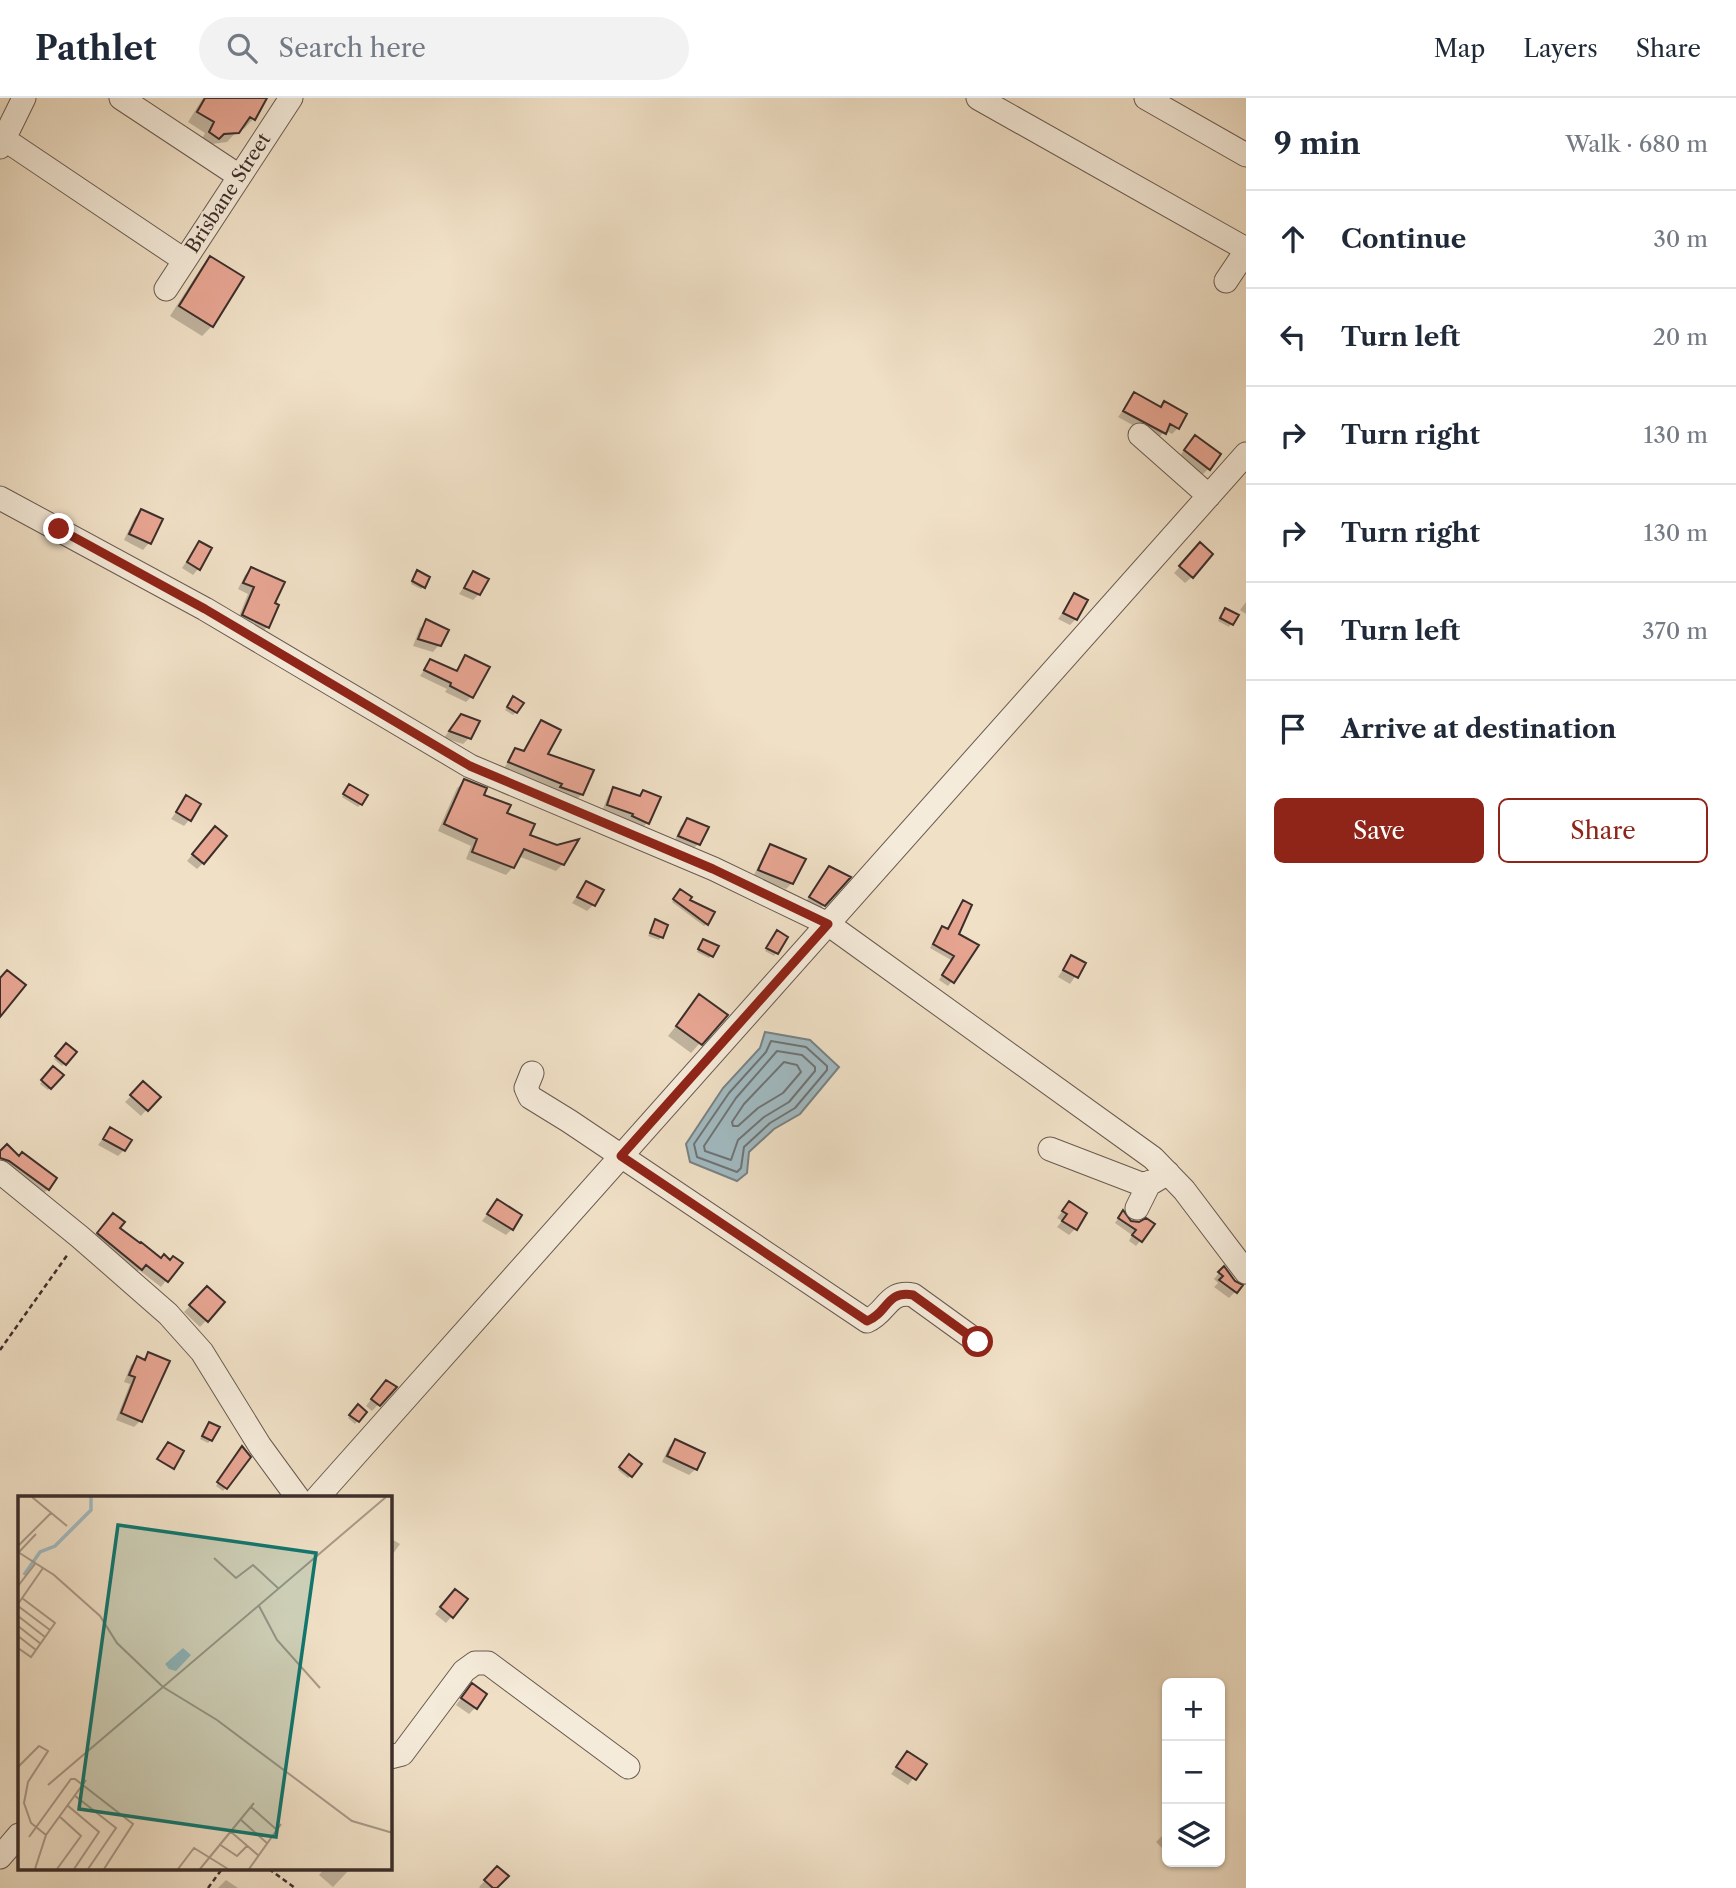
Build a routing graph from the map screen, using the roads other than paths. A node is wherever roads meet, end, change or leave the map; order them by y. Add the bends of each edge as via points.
1 (23, 98) edge
2 (121, 98) edge
3 (291, 98) edge
4 (978, 98) edge
5 (1146, 98) edge
6 (2, 143) edge
7 (1246, 155) edge
8 (239, 176) junction
9 (1246, 250) edge
10 (184, 260) junction
11 (1226, 281) dead end
12 (166, 289) dead end
13 (1140, 435) dead end
14 (1246, 454) edge
15 (1209, 496) junction
16 (0, 498) edge
17 (828, 924) junction
18 (532, 1073) dead end
19 (1050, 1149) dead end
20 (621, 1156) junction
21 (0, 1172) edge
22 (1159, 1178) junction
23 (1137, 1208) dead end
24 (1246, 1272) edge
25 (978, 1342) dead end
26 (298, 1496) edge
27 (319, 1496) edge
28 (392, 1756) edge
29 (628, 1767) dead end
30 (18, 1836) edge
31 (0, 1857) edge

1 - 6 street
2 - 8 street
3 - 8 street, Brisbane Street
4 - 9 street
5 - 7 street
6 - 10 street
8 - 10 street, Brisbane Street
9 - 11 street
10 - 12 street, Brisbane Street
13 - 15 street
14 - 15 street
15 - 17 street
16 - 17 street via 205,609 470,766 713,869
17 - 20 street
17 - 22 street via 1153,1158
18 - 20 street via 526,1088 530,1097
19 - 22 street via 1141,1184
20 - 25 street via 867,1321 877,1317 892,1297 903,1293 913,1295
20 - 27 street
21 - 26 street via 168,1314 202,1352
22 - 23 street
22 - 24 street via 1184,1190
28 - 29 street via 402,1754 475,1662 488,1663
30 - 31 street

